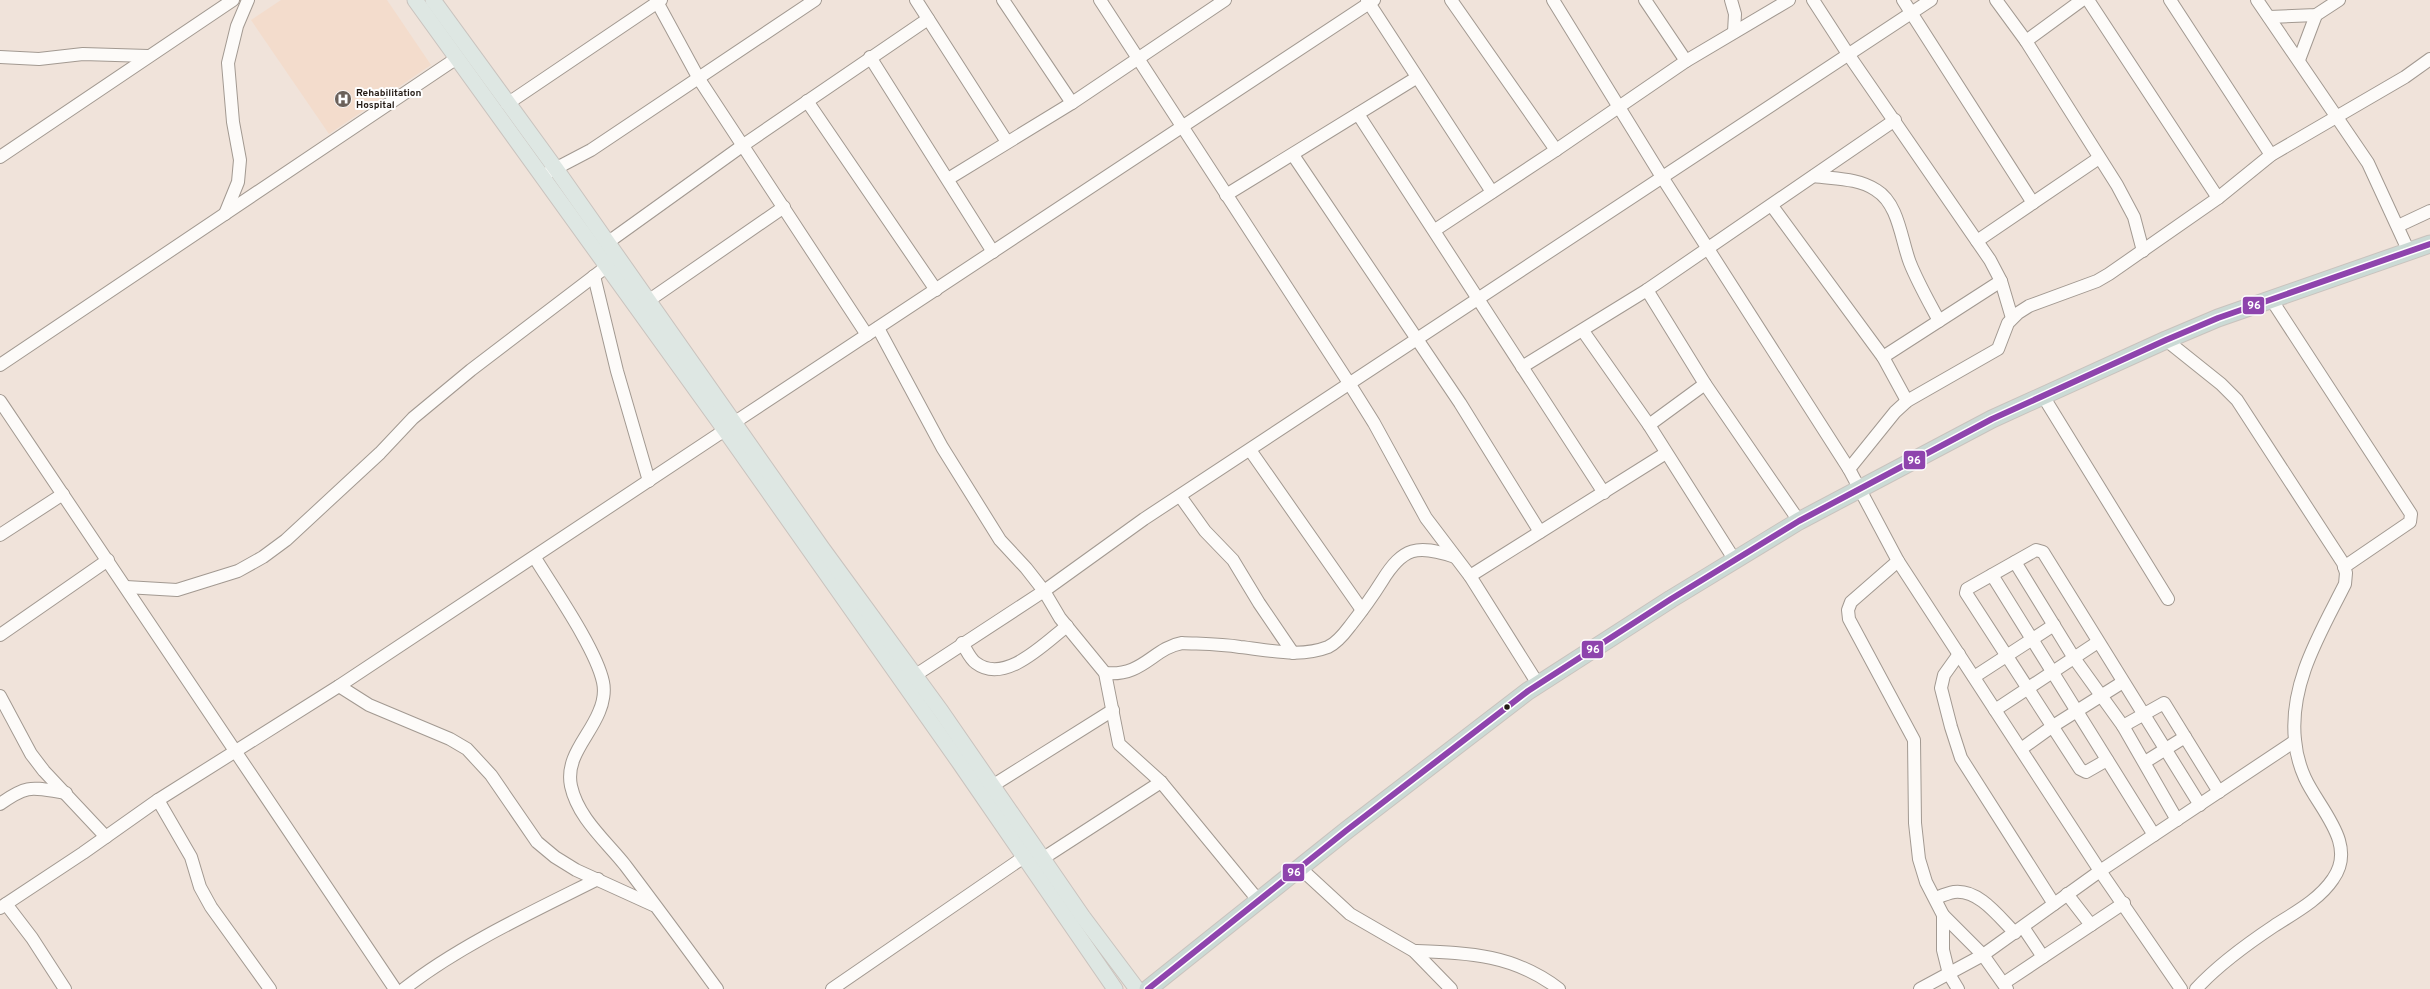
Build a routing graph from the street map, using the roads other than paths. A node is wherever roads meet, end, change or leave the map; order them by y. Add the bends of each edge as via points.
1 (233, 0) edge
2 (248, 0) edge
3 (415, 0) edge
4 (433, 0) edge
5 (815, 0) edge
6 (916, 0) edge
7 (1003, 0) edge
8 (1100, 0) edge
9 (1225, 0) edge
10 (1451, 0) edge
11 (1553, 0) edge
12 (1645, 0) edge
13 (1731, 0) edge
14 (1789, 0) edge
15 (1813, 0) edge
16 (1903, 0) edge
17 (1931, 0) edge
18 (1996, 0) edge
19 (2082, 0) edge
20 (2088, 0) edge
21 (2170, 0) edge
22 (2257, 0) edge
23 (2339, 0) edge
24 (658, 1) edge
25 (1370, 1) edge
26 (1910, 12) junction
27 (2316, 15) junction
28 (2269, 17) junction
29 (928, 19) junction
30 (1734, 32) junction
31 (2026, 41) junction
32 (1848, 54) junction
33 (148, 56) junction
34 (0, 57) edge
35 (870, 57) junction
36 (457, 58) junction
37 (1138, 58) junction
38 (2430, 59) edge
39 (2298, 60) junction
40 (1686, 61) junction
41 (1416, 78) junction
42 (699, 79) junction
43 (807, 100) junction
44 (1072, 103) junction
45 (507, 104) junction
46 (1620, 107) junction
47 (1358, 114) junction
48 (2334, 116) junction
49 (1895, 120) junction
50 (1182, 127) junction
51 (1007, 142) junction
52 (742, 146) junction
53 (1556, 150) junction
54 (1293, 155) junction
55 (2271, 155) junction
56 (0, 157) edge
57 (2099, 158) junction
58 (549, 172) junction
59 (1814, 176) junction
60 (1662, 177) junction
61 (948, 179) junction
62 (1492, 192) junction
63 (1226, 195) junction
64 (2218, 198) junction
65 (2033, 203) junction
66 (1772, 206) junction
67 (784, 207) junction
68 (2430, 211) edge
69 (225, 214) junction
70 (2398, 226) junction
71 (1434, 230) junction
72 (1977, 241) junction
73 (607, 243) junction
74 (2430, 244) edge
75 (1708, 248) junction
76 (2144, 251) junction
77 (993, 252) junction
78 (2409, 252) junction
79 (612, 262) junction
80 (594, 276) junction
81 (2001, 281) junction
82 (936, 290) junction
83 (1647, 290) junction
84 (2271, 299) junction
85 (1477, 300) junction
86 (648, 301) junction
87 (2012, 318) junction
88 (1939, 320) junction
89 (878, 328) junction
90 (1583, 331) junction
91 (867, 335) junction
92 (1416, 340) junction
93 (2166, 340) junction
94 (1883, 357) junction
95 (0, 365) edge
96 (1522, 367) junction
97 (1349, 383) junction
98 (1705, 384) junction
99 (2043, 396) junction
100 (0, 401) edge
101 (1907, 401) junction
102 (1649, 425) junction
103 (730, 426) junction
104 (1250, 450) junction
105 (1666, 453) junction
106 (1849, 469) junction
107 (649, 481) junction
108 (1859, 487) junction
109 (1604, 493) junction
110 (63, 494) junction
111 (1180, 496) junction
112 (1799, 521) junction
113 (1540, 532) junction
114 (0, 535) edge
115 (1455, 557) junction
116 (536, 558) junction
117 (1734, 559) junction
118 (108, 560) junction
119 (1898, 561) junction
120 (2015, 562) junction
121 (2344, 567) junction
122 (1992, 575) junction
123 (1470, 576) junction
124 (126, 588) junction
125 (1044, 591) junction
126 (2168, 598) dead end
127 (1362, 610) junction
128 (2054, 625) junction
129 (1067, 626) junction
130 (0, 635) edge
131 (2032, 639) junction
132 (2098, 642) junction
133 (962, 643) junction
134 (1293, 653) junction
135 (1959, 654) junction
136 (2007, 656) junction
137 (2074, 658) junction
138 (2052, 672) junction
139 (1105, 673) junction
140 (1974, 678) junction
141 (909, 679) junction
142 (2123, 682) junction
143 (1538, 684) junction
144 (339, 686) junction
145 (2028, 689) junction
146 (2101, 695) junction
147 (0, 696) edge
148 (1113, 710) junction
149 (1995, 710) junction
150 (2076, 711) junction
151 (2144, 714) junction
152 (2053, 726) junction
153 (2123, 726) junction
154 (2185, 737) junction
155 (2295, 741) junction
156 (2021, 749) junction
157 (2165, 749) junction
158 (236, 750) junction
159 (2107, 760) junction
160 (2145, 762) junction
161 (1161, 782) junction
162 (992, 786) junction
163 (2219, 792) junction
164 (66, 793) junction
165 (2, 799) edge
166 (158, 800) junction
167 (2200, 805) junction
168 (2177, 820) junction
169 (2154, 835) junction
170 (106, 837) junction
171 (1024, 857) junction
172 (1042, 859) junction
173 (1299, 867) junction
174 (2100, 871) junction
175 (598, 879) junction
176 (2067, 894) junction
177 (1936, 898) junction
178 (1258, 900) junction
179 (2124, 903) junction
180 (2054, 904) junction
181 (3, 906) edge
182 (656, 906) junction
183 (1943, 915) junction
184 (2091, 925) junction
185 (2019, 930) junction
186 (1414, 951) junction
187 (1983, 955) junction
188 (2043, 957) junction
189 (1949, 974) junction
190 (2006, 986) edge
191 (65, 989) edge
192 (270, 989) edge
193 (395, 989) edge
194 (404, 989) edge
195 (717, 989) edge
196 (832, 989) edge
197 (1115, 989) edge
198 (1137, 989) edge
199 (1148, 989) edge
200 (1451, 989) edge
201 (1559, 989) edge
202 (1920, 989) edge
203 (1958, 989) edge
204 (2182, 989) edge
205 (2196, 989) edge

1 - 33 street
2 - 69 street via 237,26 228,63 233,122 240,160 238,182
3 - 36 main road
4 - 45 main road
5 - 42 street
6 - 29 street
7 - 44 street
8 - 37 street
9 - 37 street
10 - 53 street
11 - 46 street
12 - 40 street
13 - 30 street via 1735,14
14 - 30 street
15 - 32 street
16 - 26 street
17 - 26 street
18 - 31 street
19 - 31 street
20 - 64 street
21 - 55 street
22 - 28 street
23 - 27 street
24 - 42 street
24 - 45 street
25 - 41 street
25 - 50 street
26 - 32 street
26 - 65 street
27 - 28 street
27 - 39 street
28 - 39 street
29 - 35 street
29 - 51 street
30 - 40 street
31 - 57 street
32 - 49 street
32 - 60 street
33 - 34 street via 83,54 39,59
33 - 56 street
35 - 43 street
35 - 61 street
36 - 58 main road
36 - 69 street
37 - 44 street
37 - 50 street
38 - 48 street via 2405,77
39 - 48 street
40 - 46 street
41 - 47 street
41 - 62 street
42 - 52 street
42 - 58 street via 591,150
43 - 52 street
43 - 82 street
44 - 51 street
45 - 58 main road
46 - 53 street
46 - 60 street
47 - 54 street
47 - 71 street
48 - 55 street
48 - 70 street via 2371,169
49 - 59 street
49 - 72 street
50 - 63 street
50 - 77 street
51 - 61 street
52 - 67 street
52 - 73 street
53 - 62 street
54 - 63 street
54 - 92 street
55 - 64 street
57 - 65 street
57 - 76 street via 2118,185 2134,217
58 - 73 main road
58 - 79 main road
59 - 66 street
59 - 88 street via 1853,181 1867,185 1883,195 1894,214 1916,277
60 - 75 street
60 - 85 street
61 - 77 street
62 - 71 street
63 - 97 street
64 - 76 street
65 - 72 street
66 - 75 street
66 - 94 street
67 - 86 street
67 - 91 street
68 - 70 street
69 - 95 street
70 - 78 street
71 - 85 street
72 - 81 street
73 - 79 main road
74 - 78 highway
75 - 83 street
75 - 106 street
76 - 87 street via 2097,281 2029,306
77 - 82 street
78 - 84 highway
79 - 80 street
79 - 86 main road
79 - 103 main road
80 - 107 street via 617,371
80 - 124 street via 413,418 380,453 291,536 263,557 238,571 177,590
81 - 87 street
81 - 88 street
82 - 89 street
83 - 90 street
83 - 98 street
84 - 93 highway
84 - 121 street via 2411,514 2410,522
85 - 92 street
85 - 96 street
86 - 103 main road
87 - 101 street via 1998,349 1936,382
88 - 94 street
89 - 91 street
89 - 125 street via 942,447 1000,540
90 - 96 street
90 - 102 street
91 - 103 street
92 - 97 street
92 - 113 street via 1501,466
93 - 99 highway
93 - 121 street via 2237,400
94 - 101 street
96 - 109 street
97 - 104 street
97 - 115 street via 1374,423 1411,494
98 - 102 street
98 - 112 street
99 - 108 highway via 1933,448
99 - 126 street
100 - 110 street
101 - 106 street
102 - 105 street
103 - 107 street
103 - 141 main road
104 - 111 street
104 - 127 street
105 - 109 street
105 - 117 street
106 - 108 street
107 - 116 street
108 - 112 highway
108 - 119 street
109 - 113 street
110 - 114 street
110 - 118 street
111 - 125 street
111 - 134 street via 1205,531 1233,560
112 - 117 highway
113 - 123 street
115 - 123 street
115 - 127 street via 1425,550 1411,551 1399,557 1390,566
116 - 144 street
116 - 182 street via 596,662 603,683 599,712 578,749 569,774 576,802
117 - 143 highway
118 - 124 street
118 - 130 street
119 - 135 street
119 - 177 street via 1850,602 1849,619 1914,740 1917,846 1926,882
120 - 122 street
120 - 128 street
120 - 132 street via 2036,550 2043,552
121 - 155 street via 2345,584 2303,672 2295,704
122 - 131 street
122 - 136 street via 1967,589 1966,593
123 - 143 street
124 - 158 street
125 - 129 street
125 - 133 street
127 - 134 street via 1340,638 1330,646 1315,651
128 - 131 street
128 - 137 street
129 - 133 street via 1018,663 1005,669 990,670 975,663
129 - 139 street
131 - 136 street
131 - 138 street
132 - 137 street
132 - 142 street
133 - 141 street
134 - 139 street via 1182,643 1170,647 1130,671
135 - 140 street
135 - 180 street via 1944,675 1941,688 1950,727 1961,758
136 - 140 street
136 - 145 street
137 - 138 street
137 - 146 street
138 - 145 street
138 - 150 street
139 - 148 street
140 - 149 street
141 - 162 main road
141 - 171 main road
142 - 146 street
142 - 151 street
143 - 173 highway
144 - 158 street
144 - 175 street via 369,705 450,738 467,749 491,775 537,842 576,870
145 - 149 street
145 - 152 street
146 - 150 street
146 - 153 street
147 - 164 street via 31,754
148 - 161 street via 1118,744
148 - 162 street
149 - 156 street
150 - 152 street
150 - 159 street
151 - 153 street
151 - 154 street via 2164,703
151 - 157 street
152 - 156 street
152 - 159 street via 2080,769 2086,772
153 - 160 street
154 - 157 street
154 - 163 street
155 - 163 street
155 - 205 street via 2304,778 2337,832 2341,859 2338,871 2320,893 2247,944
156 - 174 street
157 - 160 street
157 - 167 street
158 - 166 street
158 - 193 street
159 - 169 street
160 - 168 street
161 - 172 street
161 - 178 street
162 - 172 main road
163 - 167 street
164 - 165 street via 25,789
164 - 170 street
166 - 170 street
166 - 192 street via 191,856 200,887 211,907
167 - 168 street
168 - 169 street
169 - 174 street
170 - 181 street
171 - 196 street
171 - 197 main road
172 - 198 main road
173 - 178 highway
173 - 186 street via 1350,914
174 - 176 street
174 - 179 street
175 - 182 street
175 - 194 street via 492,934
176 - 180 street
176 - 184 street
177 - 183 street
177 - 185 street via 1961,892 1979,898
178 - 199 highway
179 - 184 street
179 - 204 street
180 - 185 street
181 - 191 street
182 - 195 street
183 - 187 street
183 - 189 street via 1943,950
184 - 188 street
185 - 187 street
185 - 188 street
186 - 200 street
186 - 201 street via 1456,952 1492,957 1527,968
187 - 189 street
187 - 190 street
188 - 190 street
189 - 202 street
189 - 203 street

